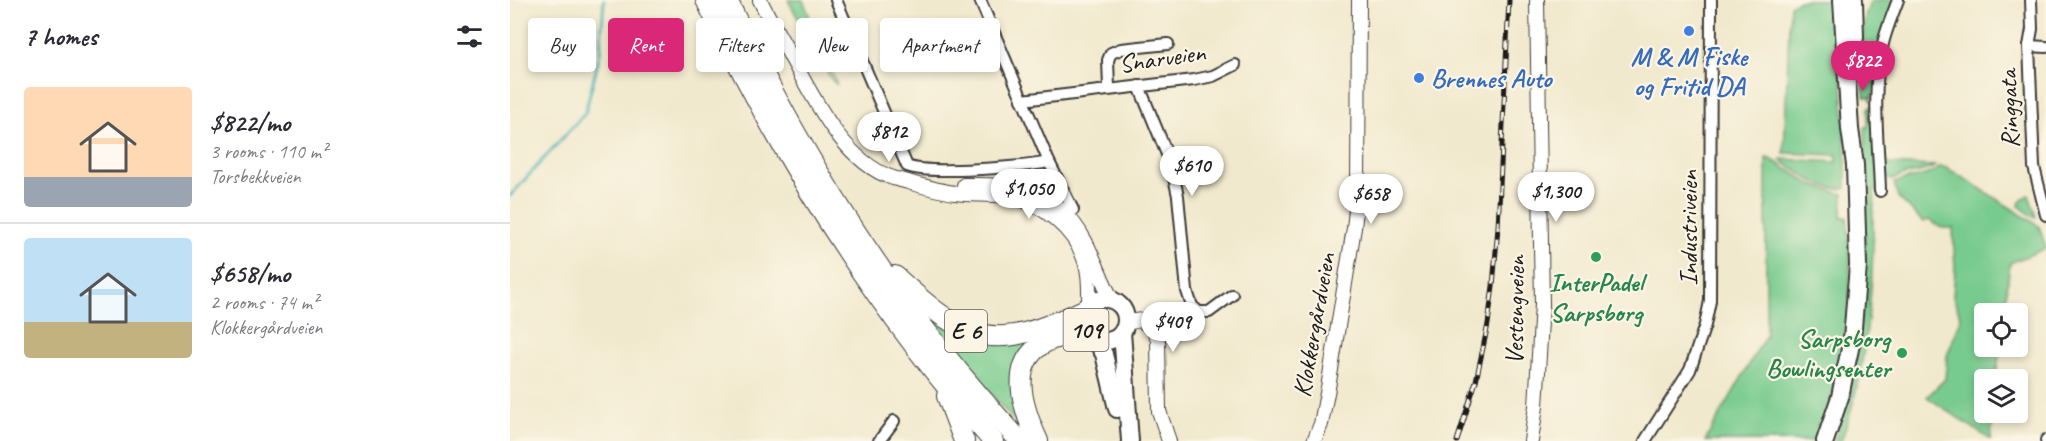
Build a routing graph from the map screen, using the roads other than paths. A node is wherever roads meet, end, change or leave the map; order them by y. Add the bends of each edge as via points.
1 (706, 0) edge
2 (727, 0) edge
3 (760, 0) edge
4 (836, 0) edge
5 (980, 0) edge
6 (1359, 0) edge
7 (1538, 0) edge
8 (1711, 0) edge
9 (1842, 0) edge
10 (1854, 0) edge
11 (1864, 0) edge
12 (1898, 0) edge
13 (2031, 0) edge
14 (1855, 21) junction
15 (1168, 44) dead end
16 (2029, 46) junction
17 (2046, 47) edge
18 (1235, 65) dead end
19 (1139, 86) junction
20 (1109, 88) junction
21 (1022, 100) junction
22 (1049, 162) junction
23 (1855, 165) junction
24 (932, 187) junction
25 (1880, 191) dead end
26 (1074, 210) dead end
27 (2046, 215) edge
28 (869, 252) junction
29 (1232, 295) dead end
30 (1112, 300) junction
31 (1088, 307) junction
32 (1124, 328) junction
33 (1093, 337) junction
34 (940, 380) junction
35 (894, 421) dead end
36 (879, 441) edge
37 (964, 441) edge
38 (993, 441) edge
39 (1020, 441) edge
40 (1038, 441) edge
41 (1120, 441) edge
42 (1130, 441) edge
43 (1169, 441) edge
44 (1314, 441) edge
45 (1531, 441) edge
46 (1645, 441) edge
47 (1825, 441) edge

1 - 34 highway, E 6 via 750,89 823,215
2 - 28 highway, E 6 via 792,127
3 - 24 street via 821,112 840,137 859,157 885,175
4 - 22 street via 907,166 971,168
5 - 21 street
6 - 44 street, Klokkergårdveien via 1358,192 1328,388
7 - 45 street, Vestengveien via 1542,304
8 - 46 street, Industriveien via 1710,301 1690,369
9 - 23 main road
10 - 14 main road
11 - 14 street
12 - 25 street via 1879,64
13 - 16 street, Ringgata
14 - 23 main road
15 - 20 street via 1111,53
16 - 17 street
16 - 27 street, Ringgata via 2034,167
18 - 19 street, Snarveien via 1213,76
19 - 20 street, Snarveien
19 - 29 street via 1171,164 1192,306 1199,312 1209,312
20 - 21 street, Snarveien
21 - 22 street
22 - 26 street
23 - 47 main road via 1858,265 1852,340 1840,397
24 - 30 street via 1007,185 1030,190 1050,201 1080,233
24 - 31 street via 1007,196 1045,212 1061,225 1082,253 1087,270
28 - 31 highway, E 6 via 940,315 972,333 996,337 1021,334
28 - 39 highway, E 6 via 943,352
30 - 31 main road, 109 via 1098,300
30 - 32 main road, 109 via 1123,309
31 - 33 main road, 109 via 1083,323
32 - 33 main road, 109 via 1110,340
32 - 42 main road, 109
32 - 43 street via 1141,320 1153,328 1158,339 1159,411
33 - 40 highway via 1054,339 1037,348 1026,363 1021,380 1022,400
33 - 41 main road, 109 via 1104,354 1110,375
34 - 37 highway, E 6
34 - 38 highway, E 6
35 - 36 street

